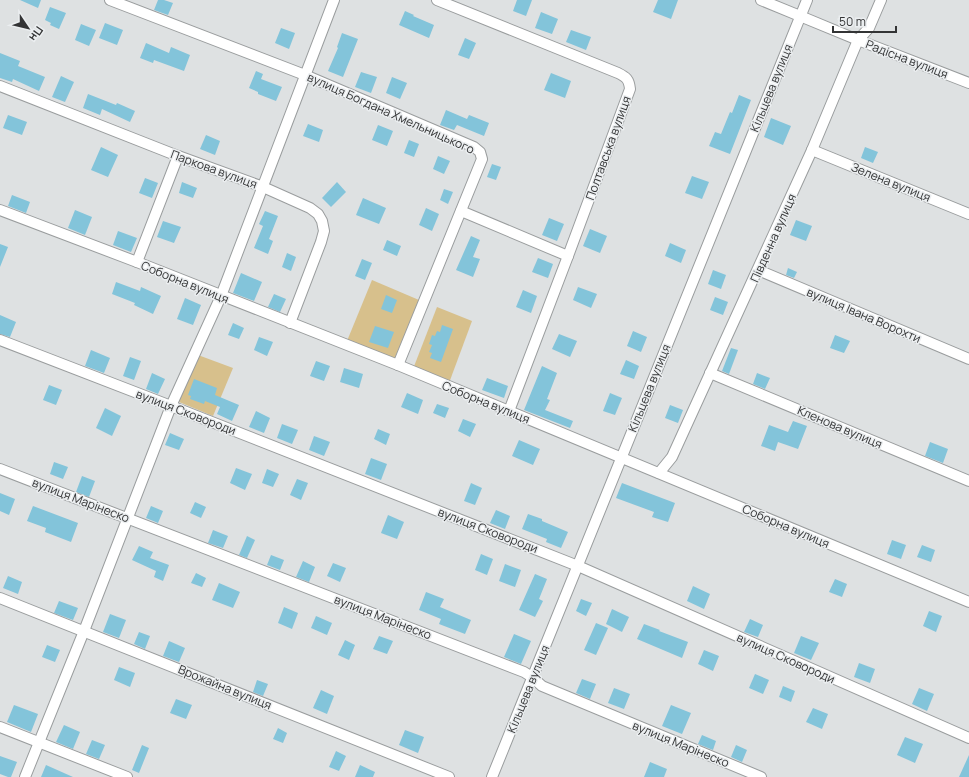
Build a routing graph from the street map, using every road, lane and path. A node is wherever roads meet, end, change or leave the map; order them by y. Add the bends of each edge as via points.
1 (110, 0) edge
2 (334, 0) edge
3 (437, 0) edge
4 (760, 0) edge
5 (807, 0) edge
6 (882, 0) edge
7 (800, 16) junction
8 (858, 40) junction
9 (305, 75) junction
10 (969, 83) edge
11 (0, 86) edge
12 (812, 150) junction
13 (178, 156) junction
14 (263, 187) junction
15 (0, 210) edge
16 (461, 211) junction
17 (969, 214) edge
18 (568, 256) junction
19 (136, 262) junction
20 (758, 270) junction
21 (221, 296) junction
22 (290, 323) junction
23 (0, 340) edge
24 (969, 359) edge
25 (398, 365) junction
26 (710, 373) junction
27 (170, 406) junction
28 (509, 411) junction
29 (621, 457) junction
30 (0, 469) edge
31 (659, 473) junction
32 (969, 481) edge
33 (127, 518) junction
34 (578, 566) junction
35 (0, 598) edge
36 (969, 602) edge
37 (84, 631) junction
38 (532, 678) junction
39 (0, 727) edge
40 (969, 738) edge
41 (39, 742) junction
42 (25, 777) edge
43 (127, 777) edge
44 (449, 777) edge
45 (492, 777) edge
46 (762, 777) edge

1 - 9 street, вулиця Богдана Хмельницького
2 - 9 street
3 - 18 street, Полтавська вулиця via 618,73 625,76 629,82 630,89
4 - 7 street, Радісна вулиця
5 - 7 street, Кільцева вулиця
6 - 8 street, Південна вулиця via 869,28
7 - 8 street, Радісна вулиця
7 - 29 street, Кільцева вулиця
8 - 10 street, Радісна вулиця
8 - 12 street, Південна вулиця
9 - 14 street
9 - 16 street, вулиця Богдана Хмельницького via 474,147 480,152 482,159
11 - 13 street, Паркова вулиця
12 - 17 street, Зелена вулиця
12 - 20 street, Південна вулиця
13 - 14 street, Паркова вулиця
13 - 19 street
14 - 21 street
14 - 22 street, Паркова вулиця via 310,208 318,214 324,231
15 - 19 street, Соборна вулиця
16 - 18 street
16 - 25 street, вулиця Богдана Хмельницького
18 - 28 street, Полтавська вулиця
19 - 21 street, Соборна вулиця
20 - 24 street, вулиця Івана Ворохти
20 - 26 street, Південна вулиця
21 - 22 street, Соборна вулиця
21 - 27 street
22 - 25 street, Соборна вулиця
23 - 27 street, вулиця Сковороди
25 - 28 street, Соборна вулиця
26 - 31 street, Південна вулиця via 672,457
26 - 32 street, Кленова вулиця
27 - 33 street
27 - 34 street, вулиця Сковороди
28 - 29 street, Соборна вулиця
29 - 31 street, Соборна вулиця
29 - 34 street, Кільцева вулиця
30 - 33 street, вулиця Марінеско
31 - 36 street, Соборна вулиця
33 - 37 street
33 - 38 street, вулиця Марінеско via 524,672
34 - 38 street, Кільцева вулиця
34 - 40 street, вулиця Сковороди
35 - 37 street, Врожайна вулиця
37 - 41 street
37 - 44 street, Врожайна вулиця
38 - 45 street, Кільцева вулиця
38 - 46 street, вулиця Марінеско via 542,686
39 - 41 street
41 - 42 street
41 - 43 street

